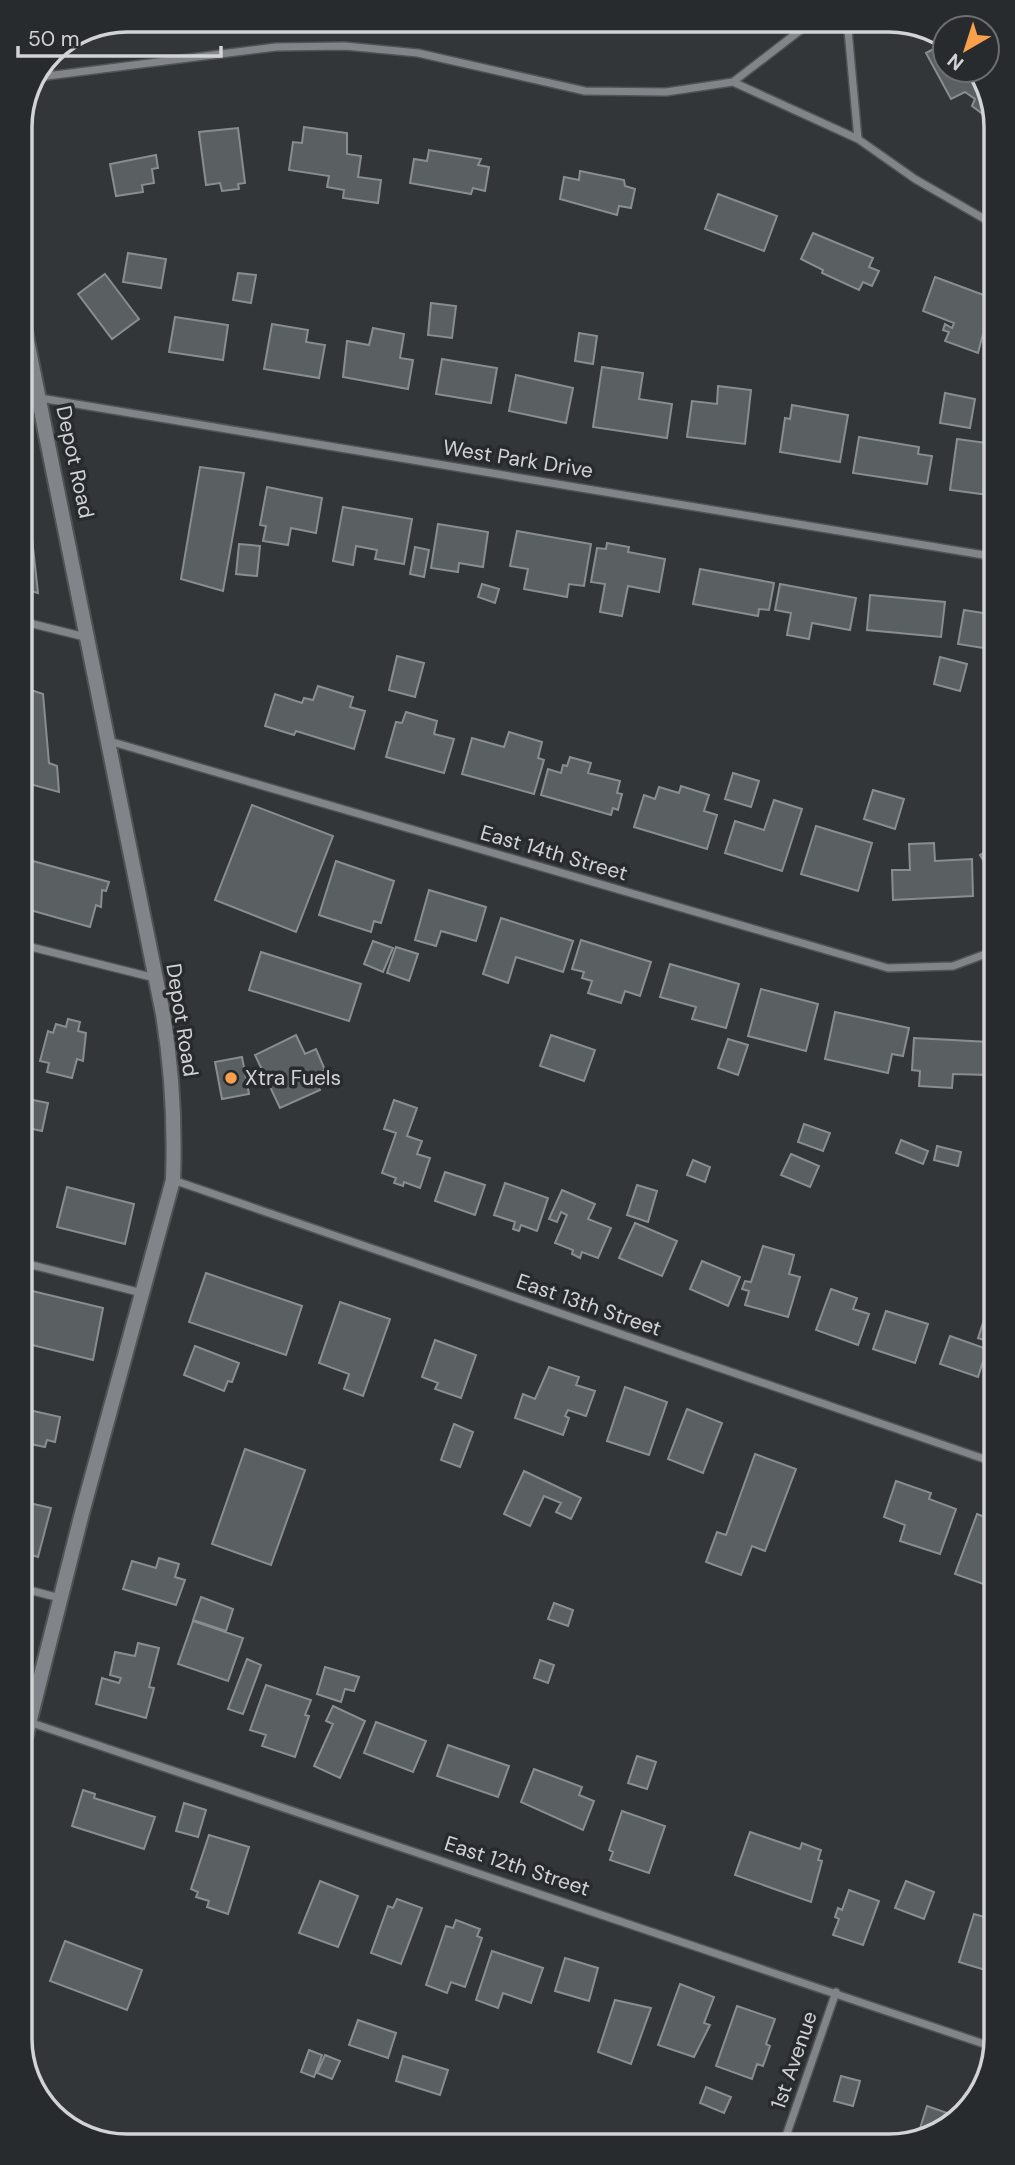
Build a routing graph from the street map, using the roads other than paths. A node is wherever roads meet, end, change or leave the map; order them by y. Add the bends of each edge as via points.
1 (798, 32) edge
2 (847, 32) edge
3 (47, 76) edge
4 (733, 82) junction
5 (858, 139) junction
6 (984, 218) edge
7 (32, 361) edge
8 (40, 398) junction
9 (984, 555) edge
10 (32, 624) edge
11 (89, 638) junction
12 (109, 741) junction
13 (32, 947) edge
14 (984, 955) edge
15 (156, 978) junction
16 (173, 1180) junction
17 (32, 1265) edge
18 (142, 1293) junction
19 (984, 1459) edge
20 (32, 1591) edge
21 (61, 1598) junction
22 (32, 1709) edge
23 (32, 1730) edge
24 (836, 1992) junction
25 (984, 2044) edge
26 (787, 2134) edge

1 - 4 street
2 - 5 street
3 - 4 street via 276,47 345,46 418,52 585,91 666,92
4 - 5 street
5 - 6 street via 915,179
7 - 8 street, Depot Road
8 - 9 street, West Park Drive
8 - 11 street, Depot Road
10 - 11 street
11 - 12 street, Depot Road
12 - 14 street, East 14th Street via 888,968 953,966
12 - 15 street, Depot Road
13 - 15 street
15 - 16 street, Depot Road via 170,1058
16 - 18 street, Depot Road
16 - 19 street, East 13th Street
17 - 18 street
18 - 21 street, Depot Road
20 - 21 street
21 - 22 street, Depot Road
23 - 24 street, East 12th Street
24 - 25 street, East 12th Street
24 - 26 street, 1st Avenue

